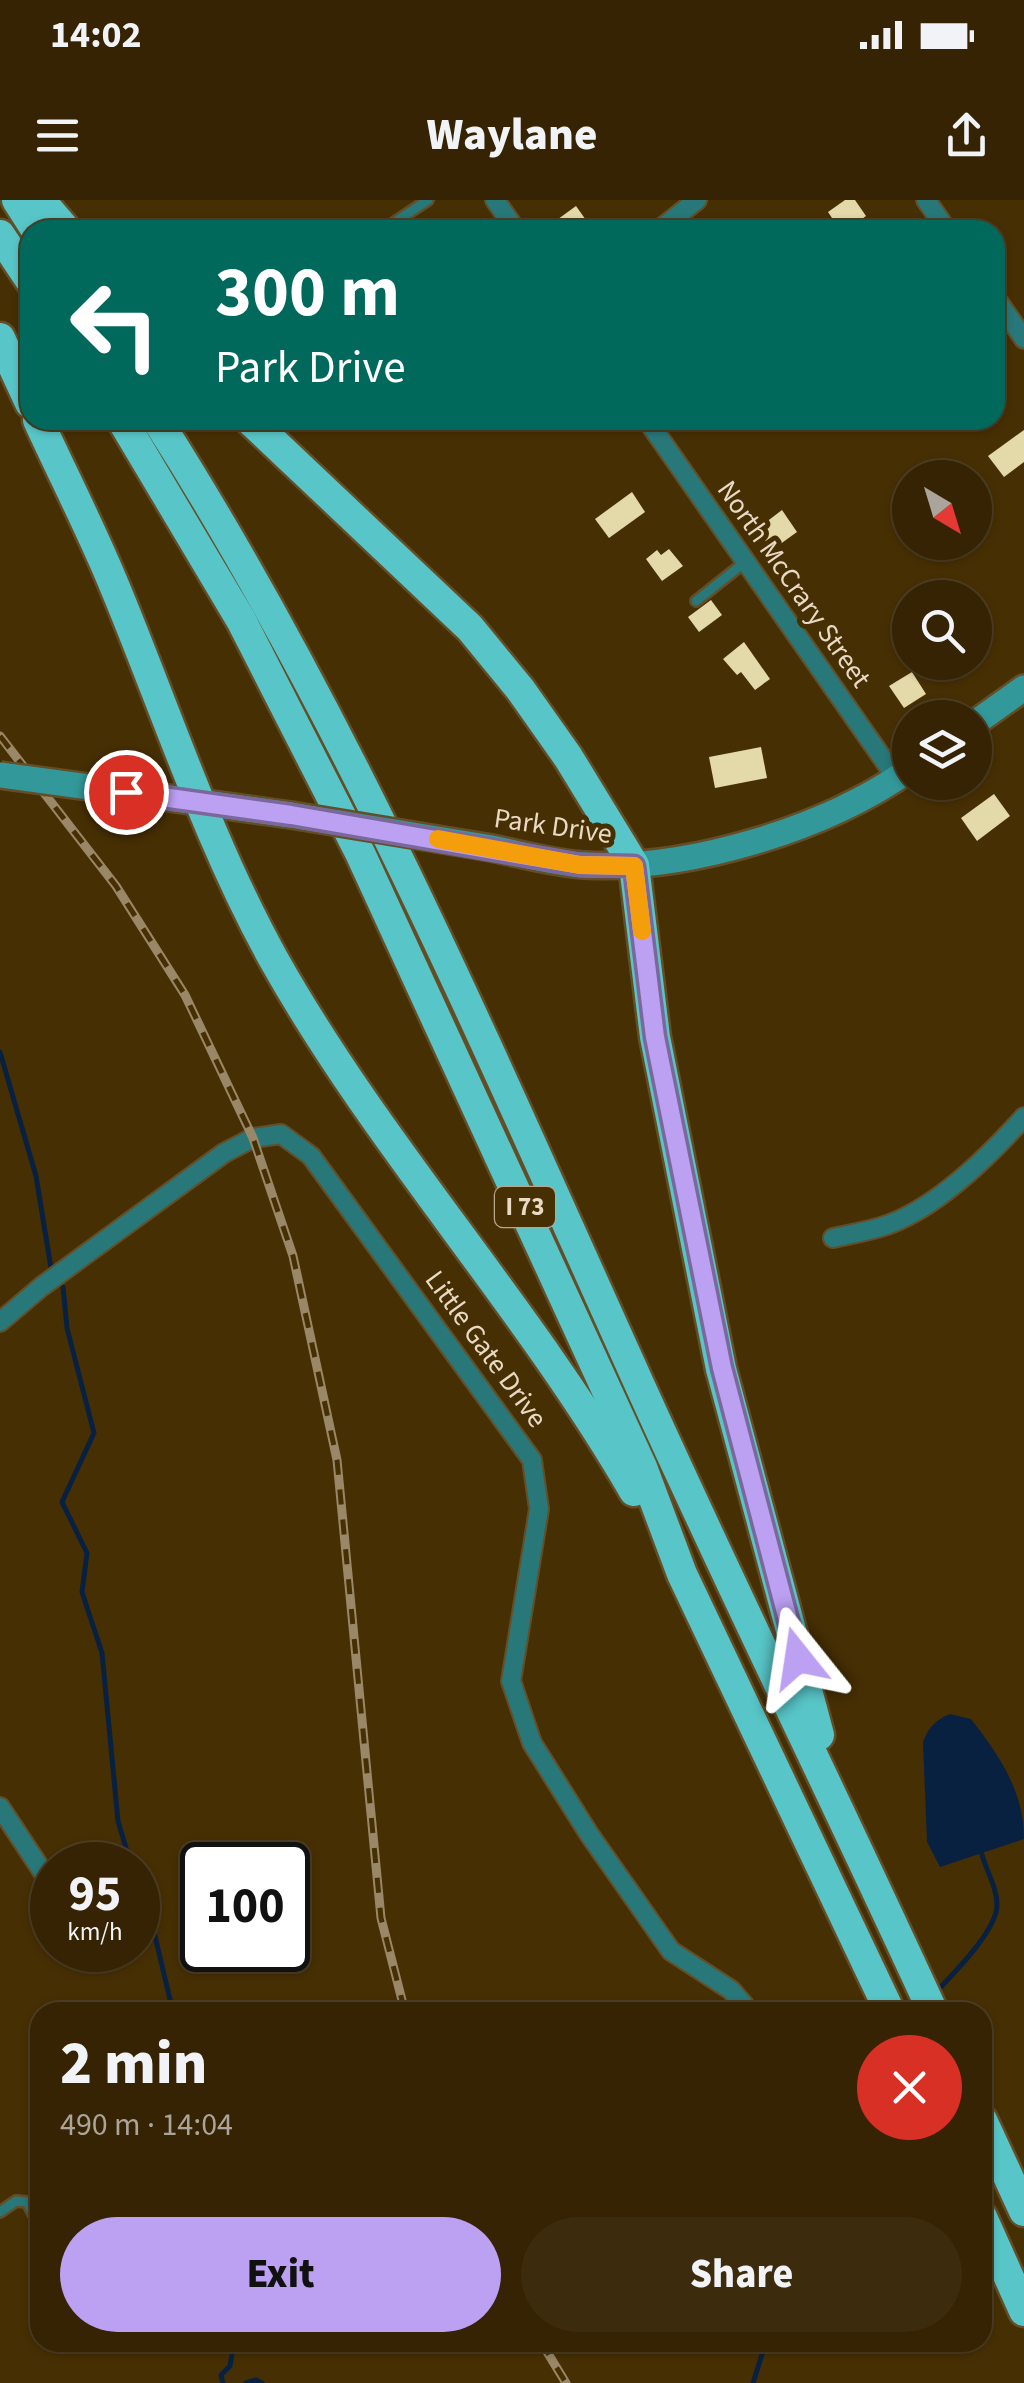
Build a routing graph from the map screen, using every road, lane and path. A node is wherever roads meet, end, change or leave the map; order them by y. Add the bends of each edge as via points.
1 (40, 200) edge
2 (428, 200) edge
3 (697, 200) edge
4 (57, 220) edge
5 (399, 220) edge
6 (672, 220) edge
7 (0, 235) edge
8 (20, 265) edge
9 (1005, 312) edge
10 (0, 338) edge
11 (1024, 340) edge
12 (20, 381) edge
13 (43, 430) edge
14 (128, 430) edge
15 (163, 430) edge
16 (261, 430) edge
17 (654, 430) edge
18 (745, 562) junction
19 (696, 601) dead end
20 (1024, 688) edge
21 (992, 711) edge
22 (892, 759) edge
23 (0, 774) edge
24 (892, 780) edge
25 (198, 801) junction
26 (634, 866) junction
27 (1024, 1116) edge
28 (833, 1238) dead end
29 (0, 1322) edge
30 (682, 1574) junction
31 (837, 1803) junction
32 (0, 1807) edge
33 (30, 1853) edge
34 (741, 2002) edge
35 (885, 2002) edge
36 (928, 2002) edge
37 (992, 2141) edge
38 (30, 2206) edge
39 (1024, 2210) edge
40 (0, 2212) edge
41 (992, 2240) edge
42 (1024, 2311) edge

1 - 4 highway
2 - 5 lane
3 - 6 street
7 - 8 highway
9 - 11 street
10 - 12 highway
13 - 25 highway via 114,582
14 - 30 highway, I 73 via 241,620 360,853 642,1466
15 - 31 highway, I 73 via 275,619 408,882
16 - 26 highway via 470,628 568,757
17 - 18 street, North McCrary Street
18 - 19 lane
18 - 22 street, North McCrary Street
20 - 21 main road
23 - 25 main road, Park Drive, bridge
24 - 26 main road, Park Drive via 830,816 768,838
25 - 26 main road, Park Drive, bridge via 580,865
25 - 30 highway via 273,958 352,1088 593,1420
26 - 31 highway via 655,1037 722,1368
27 - 28 street via 972,1169 920,1208 891,1224
29 - 34 street, Little Gate Drive via 239,1145 282,1134 311,1156 532,1460 539,1509 510,1681 532,1742 671,1951
30 - 35 highway, I 73
31 - 36 highway, I 73
32 - 33 street
37 - 39 highway
38 - 40 lane via 16,2202
41 - 42 highway

